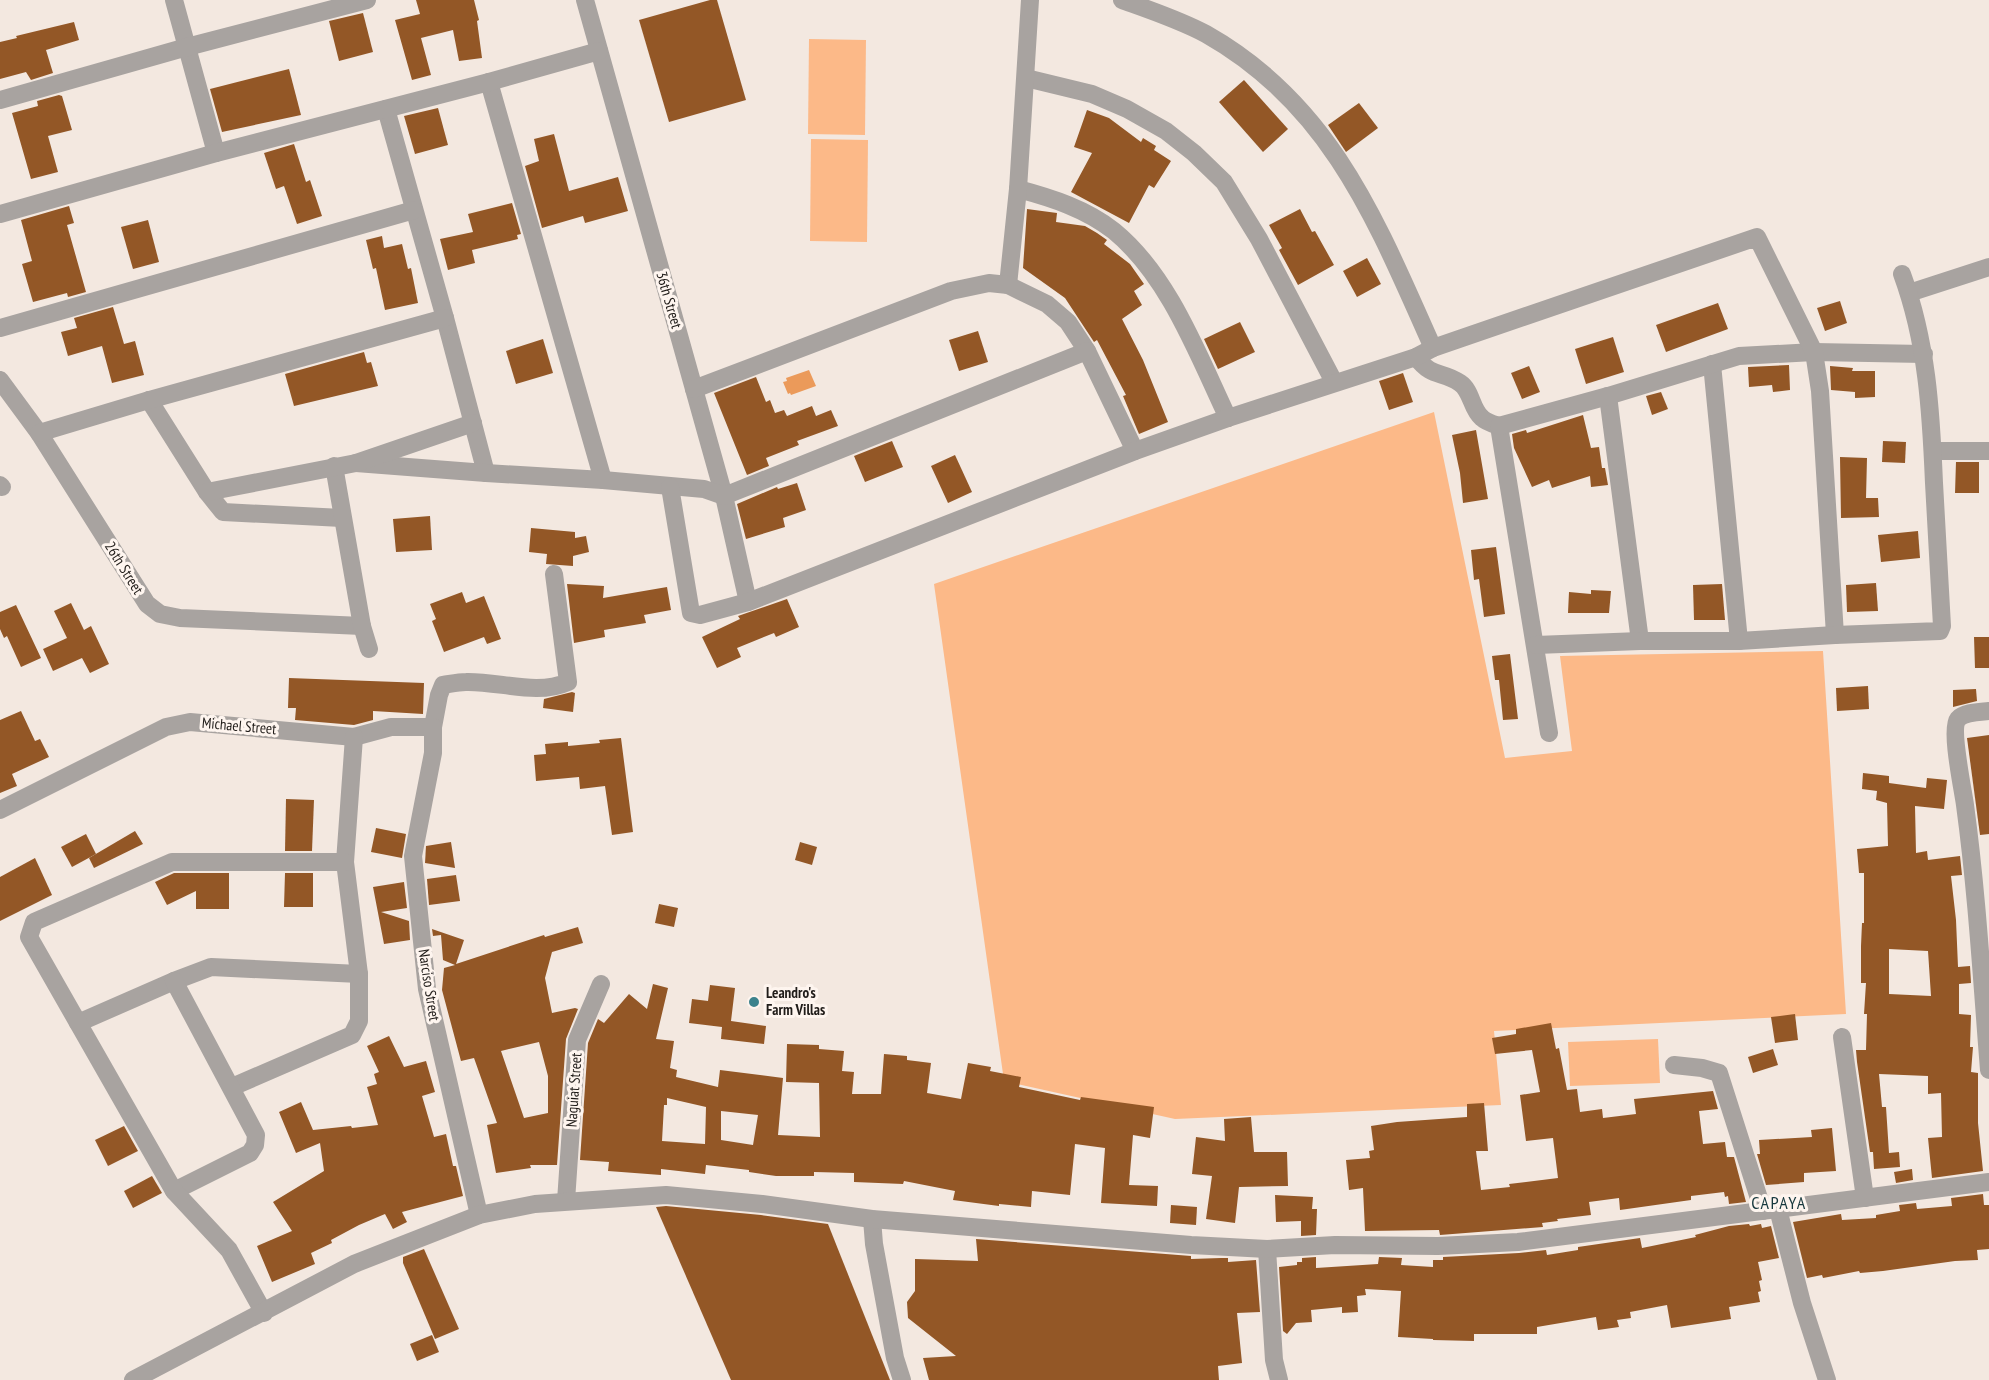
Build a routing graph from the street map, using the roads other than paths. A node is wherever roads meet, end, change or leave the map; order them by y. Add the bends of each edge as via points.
1 (174, 0) edge
2 (366, 0) edge
3 (585, 0) edge
4 (1030, 0) edge
5 (1122, 0) edge
6 (187, 47) junction
7 (599, 51) junction
8 (1026, 78) junction
9 (489, 82) junction
10 (0, 100) edge
11 (386, 109) junction
12 (216, 153) junction
13 (1018, 189) junction
14 (414, 210) junction
15 (0, 214) edge
16 (1989, 267) edge
17 (1902, 274) dead end
18 (1008, 285) junction
19 (1909, 293) junction
20 (445, 318) junction
21 (0, 328) edge
22 (1433, 348) junction
23 (1086, 351) junction
24 (1814, 352) junction
25 (1924, 354) junction
26 (1416, 357) junction
27 (1712, 364) junction
28 (0, 380) edge
29 (1334, 382) junction
30 (694, 389) junction
31 (1608, 396) junction
32 (149, 400) junction
33 (1228, 418) junction
34 (473, 423) junction
35 (1499, 426) junction
36 (39, 433) junction
37 (1136, 451) junction
38 (1933, 451) junction
39 (1989, 451) edge
40 (356, 463) junction
41 (334, 466) junction
42 (486, 473) junction
43 (603, 480) junction
44 (670, 487) junction
45 (207, 492) junction
46 (724, 496) junction
47 (342, 518) junction
48 (554, 574) dead end
49 (748, 602) junction
50 (362, 626) junction
51 (1835, 635) junction
52 (1640, 641) junction
53 (1739, 641) junction
54 (1536, 645) junction
55 (369, 649) dead end
56 (1989, 711) edge
57 (433, 727) junction
58 (1549, 733) dead end
59 (354, 737) junction
60 (0, 810) edge
61 (345, 862) junction
62 (1984, 936) edge
63 (359, 974) junction
64 (1986, 980) edge
65 (174, 981) junction
66 (601, 984) dead end
67 (78, 1023) junction
68 (1842, 1037) dead end
69 (1674, 1065) dead end
70 (1989, 1070) edge
71 (232, 1087) junction
72 (1989, 1182) edge
73 (174, 1191) junction
74 (1865, 1198) junction
75 (566, 1201) junction
76 (1771, 1210) junction
77 (479, 1215) junction
78 (872, 1219) junction
79 (1267, 1249) junction
80 (264, 1313) junction
81 (133, 1380) edge
82 (902, 1380) edge
83 (1279, 1380) edge
84 (1827, 1380) edge

1 - 6 street
2 - 6 street
3 - 7 street, 36th Street
4 - 8 street
5 - 22 street via 1205,33 1270,78 1298,106 1324,137 1378,225
6 - 10 street
6 - 12 street
7 - 9 street
7 - 30 street, 36th Street
8 - 13 street
8 - 29 street via 1092,94 1127,109 1166,131 1224,182 1259,238
9 - 11 street
9 - 43 street
11 - 12 street
11 - 14 street
12 - 15 street
13 - 18 street
13 - 33 street via 1084,213 1113,230 1138,253 1165,291
14 - 20 street
14 - 21 street
16 - 19 street
17 - 19 street
18 - 23 street via 1047,304 1068,322
18 - 30 street via 989,283 951,291
19 - 25 street
20 - 32 street
20 - 34 street
22 - 24 street via 1757,237
22 - 26 street
23 - 37 street
23 - 46 street
24 - 25 street
24 - 27 street via 1739,356
24 - 51 street via 1820,391
25 - 38 street
26 - 29 street
26 - 35 street via 1425,368 1460,383 1483,420
27 - 31 street
27 - 53 street
28 - 36 street, 26th Street
29 - 33 street
30 - 46 street, 36th Street
31 - 35 street
31 - 52 street
32 - 36 street
32 - 45 street
33 - 37 street
34 - 40 street
34 - 42 street
35 - 54 street
36 - 50 street, 26th Street via 147,604 160,615
37 - 49 street
38 - 39 street
38 - 51 street via 1942,628
40 - 41 street
40 - 42 street
41 - 45 street
41 - 47 street
42 - 43 street
43 - 44 street
44 - 46 street via 704,489
44 - 49 street via 691,613 700,615
45 - 47 street via 223,512
46 - 49 street, 36th Street
47 - 50 street
48 - 57 street via 568,682 538,687 466,682 443,685
50 - 55 street
51 - 53 street
52 - 53 street
52 - 54 street
54 - 58 street
56 - 62 street via 1965,715 1956,725
57 - 59 street, Michael Street via 391,727
57 - 77 street, Narciso Street via 433,753 414,867 427,989
59 - 60 street, Michael Street via 190,722 166,727
59 - 61 street
61 - 63 street
61 - 67 street via 172,862 34,922 29,937
62 - 64 street
63 - 65 street via 211,967
63 - 71 street via 359,1021 352,1035
64 - 70 street
65 - 67 street
65 - 71 street
66 - 75 street, Naguiat Street via 577,1040
67 - 73 street
68 - 74 street
69 - 76 street via 1719,1073
71 - 73 street via 256,1135 255,1145 250,1153
72 - 74 street
73 - 80 street via 229,1250
74 - 76 street
75 - 77 street
75 - 78 street via 666,1195
76 - 79 street via 1518,1242
76 - 84 street
77 - 80 street via 354,1264
78 - 79 street
78 - 82 street
79 - 83 street via 1274,1360
80 - 81 street

